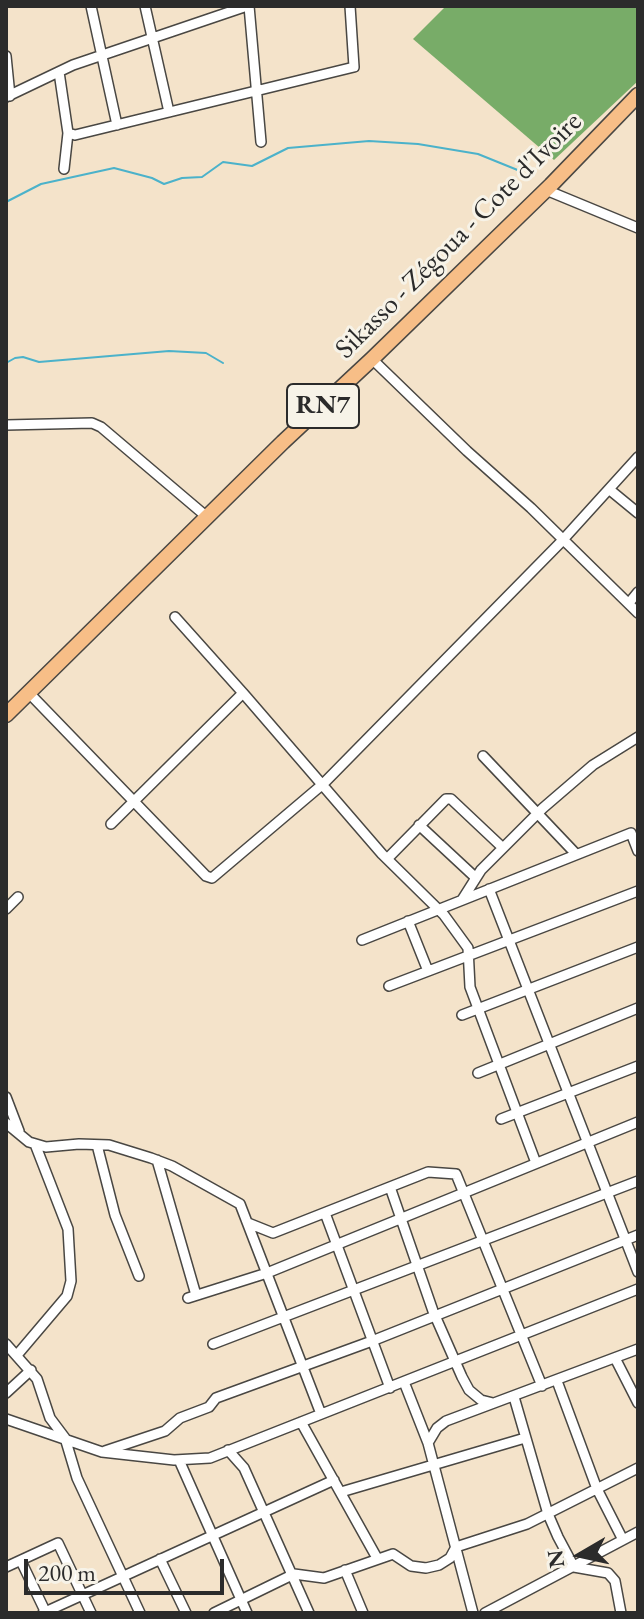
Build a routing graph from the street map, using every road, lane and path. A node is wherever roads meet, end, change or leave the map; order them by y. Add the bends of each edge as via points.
1 (91, 6) edge
2 (145, 6) edge
3 (248, 6) edge
4 (352, 7) edge
5 (152, 38) junction
6 (102, 55) junction
7 (6, 56) edge
8 (59, 72) junction
9 (256, 91) junction
10 (638, 95) edge
11 (8, 96) edge
12 (169, 112) junction
13 (117, 125) junction
14 (68, 133) junction
15 (261, 142) dead end
16 (64, 169) dead end
17 (546, 190) junction
18 (638, 228) edge
19 (372, 359) junction
20 (6, 425) edge
21 (638, 457) edge
22 (610, 490) junction
23 (638, 513) edge
24 (207, 517) junction
25 (564, 539) junction
26 (638, 592) edge
27 (629, 603) junction
28 (638, 613) edge
29 (175, 617) dead end
30 (29, 693) junction
31 (243, 693) junction
32 (6, 715) edge
33 (638, 737) edge
34 (483, 756) dead end
35 (323, 784) junction
36 (134, 801) junction
37 (537, 813) junction
38 (111, 824) dead end
39 (419, 825) junction
40 (503, 848) junction
41 (638, 851) edge
42 (576, 854) junction
43 (387, 859) junction
44 (476, 878) junction
45 (489, 889) junction
46 (638, 891) edge
47 (18, 897) dead end
48 (462, 900) junction
49 (6, 909) edge
50 (438, 909) junction
51 (408, 921) junction
52 (362, 940) dead end
53 (509, 940) junction
54 (638, 947) edge
55 (468, 956) junction
56 (428, 971) junction
57 (389, 986) dead end
58 (528, 989) junction
59 (478, 1008) junction
60 (638, 1008) edge
61 (462, 1015) dead end
62 (549, 1044) junction
63 (500, 1064) junction
64 (638, 1066) edge
65 (478, 1073) dead end
66 (568, 1093) junction
67 (6, 1097) edge
68 (518, 1113) junction
69 (501, 1119) dead end
70 (638, 1122) edge
71 (6, 1123) edge
72 (21, 1135) junction
73 (586, 1143) junction
74 (35, 1144) junction
75 (97, 1145) junction
76 (157, 1160) junction
77 (536, 1163) junction
78 (638, 1181) edge
79 (390, 1187) junction
80 (464, 1193) junction
81 (606, 1193) junction
82 (325, 1213) junction
83 (400, 1218) junction
84 (248, 1223) junction
85 (638, 1235) edge
86 (483, 1240) junction
87 (625, 1240) junction
88 (337, 1244) junction
89 (418, 1265) junction
90 (638, 1272) edge
91 (267, 1273) junction
92 (139, 1276) dead end
93 (502, 1288) junction
94 (638, 1289) edge
95 (354, 1290) junction
96 (435, 1315) junction
97 (284, 1317) junction
98 (522, 1336) junction
99 (372, 1341) junction
100 (6, 1344) edge
101 (213, 1344) dead end
102 (638, 1349) edge
103 (17, 1355) junction
104 (615, 1358) junction
105 (456, 1362) junction
106 (302, 1365) junction
107 (31, 1370) junction
108 (557, 1381) junction
109 (404, 1382) junction
110 (542, 1386) junction
111 (390, 1388) junction
112 (469, 1390) junction
113 (6, 1393) edge
114 (514, 1397) junction
115 (493, 1403) junction
116 (638, 1403) edge
117 (321, 1414) junction
118 (458, 1415) junction
119 (6, 1419) edge
120 (301, 1422) junction
121 (65, 1438) junction
122 (525, 1438) junction
123 (428, 1443) junction
124 (228, 1450) junction
125 (102, 1452) junction
126 (179, 1460) junction
127 (433, 1464) junction
128 (638, 1468) edge
129 (334, 1480) junction
130 (597, 1489) junction
131 (341, 1492) junction
132 (265, 1511) junction
133 (548, 1514) junction
134 (638, 1532) edge
135 (213, 1535) junction
136 (623, 1540) junction
137 (456, 1547) junction
138 (377, 1558) junction
139 (160, 1559) junction
140 (21, 1561) junction
141 (6, 1567) edge
142 (574, 1567) junction
143 (345, 1570) junction
144 (294, 1574) junction
145 (122, 1577) junction
146 (83, 1595) junction
147 (241, 1599) junction
148 (45, 1613) edge
149 (91, 1613) edge
150 (140, 1613) edge
151 (186, 1613) edge
152 (214, 1613) edge
153 (247, 1613) edge
154 (309, 1613) edge
155 (363, 1613) edge
156 (473, 1613) edge
157 (485, 1613) edge
158 (621, 1613) edge

1 - 6 street
2 - 5 street
3 - 5 street
3 - 9 street
4 - 9 street via 354,67
5 - 6 street
5 - 12 street
6 - 8 street
6 - 13 street
7 - 11 street
8 - 11 street
8 - 14 street
9 - 12 street
9 - 15 street
10 - 17 highway, Sikasso - Zégoua - Cote d'Ivoire / RN7
12 - 13 street
13 - 14 street
14 - 16 street
17 - 18 street
17 - 19 highway, Sikasso - Zégoua - Cote d'Ivoire / RN7
19 - 24 highway, Sikasso - Zégoua - Cote d'Ivoire / RN7
19 - 25 street
20 - 24 street via 101,427
21 - 22 street
22 - 23 street
22 - 25 street
24 - 30 highway, Sikasso - Zégoua - Cote d'Ivoire / RN7
25 - 27 street
25 - 35 street
26 - 27 street
27 - 28 street
29 - 31 street
30 - 32 highway, Sikasso - Zégoua - Cote d'Ivoire / RN7
30 - 36 street
31 - 35 street
31 - 36 street
33 - 37 street via 593,765
34 - 37 street
35 - 36 street via 212,878
35 - 43 street
36 - 38 street
37 - 40 street
37 - 42 street
39 - 40 street via 442,800 451,799
39 - 43 street
39 - 44 street
40 - 44 street
41 - 42 street via 631,833
42 - 45 street
43 - 50 street
44 - 48 street
45 - 48 street
45 - 53 street
46 - 53 street
47 - 49 street
48 - 50 street
50 - 51 street
50 - 55 street via 468,948
51 - 52 street
51 - 56 street
53 - 55 street
53 - 58 street
54 - 58 street
55 - 56 street
55 - 59 street
56 - 57 street
58 - 59 street
58 - 62 street
59 - 61 street
59 - 63 street
60 - 62 street
62 - 63 street
62 - 66 street
63 - 65 street
63 - 68 street
64 - 66 street
66 - 68 street
66 - 73 street
67 - 72 street
68 - 69 street
68 - 77 street
70 - 73 street
71 - 72 street
72 - 74 street
73 - 77 street
73 - 81 street
74 - 75 street
74 - 103 street via 68,1229 71,1281 67,1296
75 - 76 street
75 - 92 street via 115,1215
76 - 84 street via 240,1204
76 - 91 street via 192,1296
77 - 80 street
78 - 81 street
79 - 80 street via 428,1172 456,1174
79 - 82 street
79 - 83 street
80 - 83 street
80 - 86 street
81 - 86 street
81 - 87 street
82 - 84 street via 273,1233
82 - 88 street
83 - 88 street
83 - 89 street
84 - 91 street
85 - 87 street
86 - 89 street
86 - 93 street
87 - 90 street
87 - 93 street
88 - 91 street
88 - 95 street
89 - 95 street
89 - 96 street
91 - 97 street
93 - 96 street
93 - 98 street
94 - 98 street
95 - 97 street
95 - 99 street
96 - 99 street
96 - 105 street
97 - 101 street
97 - 106 street
98 - 105 street
98 - 110 street
99 - 106 street
99 - 111 street
100 - 103 street
102 - 104 street
103 - 107 street
104 - 108 street
104 - 116 street
105 - 109 street
105 - 112 street
106 - 117 street
106 - 125 street via 216,1398 165,1431
107 - 113 street
107 - 121 street via 50,1418
108 - 110 street
108 - 130 street
109 - 111 street
109 - 123 street
110 - 114 street
111 - 117 street
112 - 115 street
112 - 118 street
114 - 115 street
114 - 122 street
115 - 118 street
117 - 120 street
118 - 123 street via 437,1428
119 - 121 street
120 - 124 street
120 - 129 street
121 - 125 street
121 - 145 street via 77,1478
122 - 127 street
122 - 133 street
123 - 127 street
124 - 126 street via 210,1458
124 - 132 street via 244,1468
125 - 126 street
126 - 135 street
127 - 131 street
127 - 137 street
128 - 130 street
129 - 131 street
129 - 132 street
130 - 133 street
130 - 136 street
131 - 138 street
132 - 135 street
132 - 144 street
133 - 137 street
133 - 142 street
134 - 136 street
135 - 139 street
135 - 147 street
136 - 142 street
137 - 138 street via 450,1558 426,1568 411,1566 393,1554
137 - 156 street
138 - 143 street
139 - 145 street
139 - 151 street
140 - 141 street
140 - 146 street via 58,1543
140 - 148 street
142 - 157 street
142 - 158 street via 608,1573 615,1581
143 - 144 street via 324,1578
143 - 155 street
144 - 147 street
144 - 154 street
145 - 146 street
145 - 150 street
146 - 148 street
146 - 149 street
147 - 152 street
147 - 153 street

